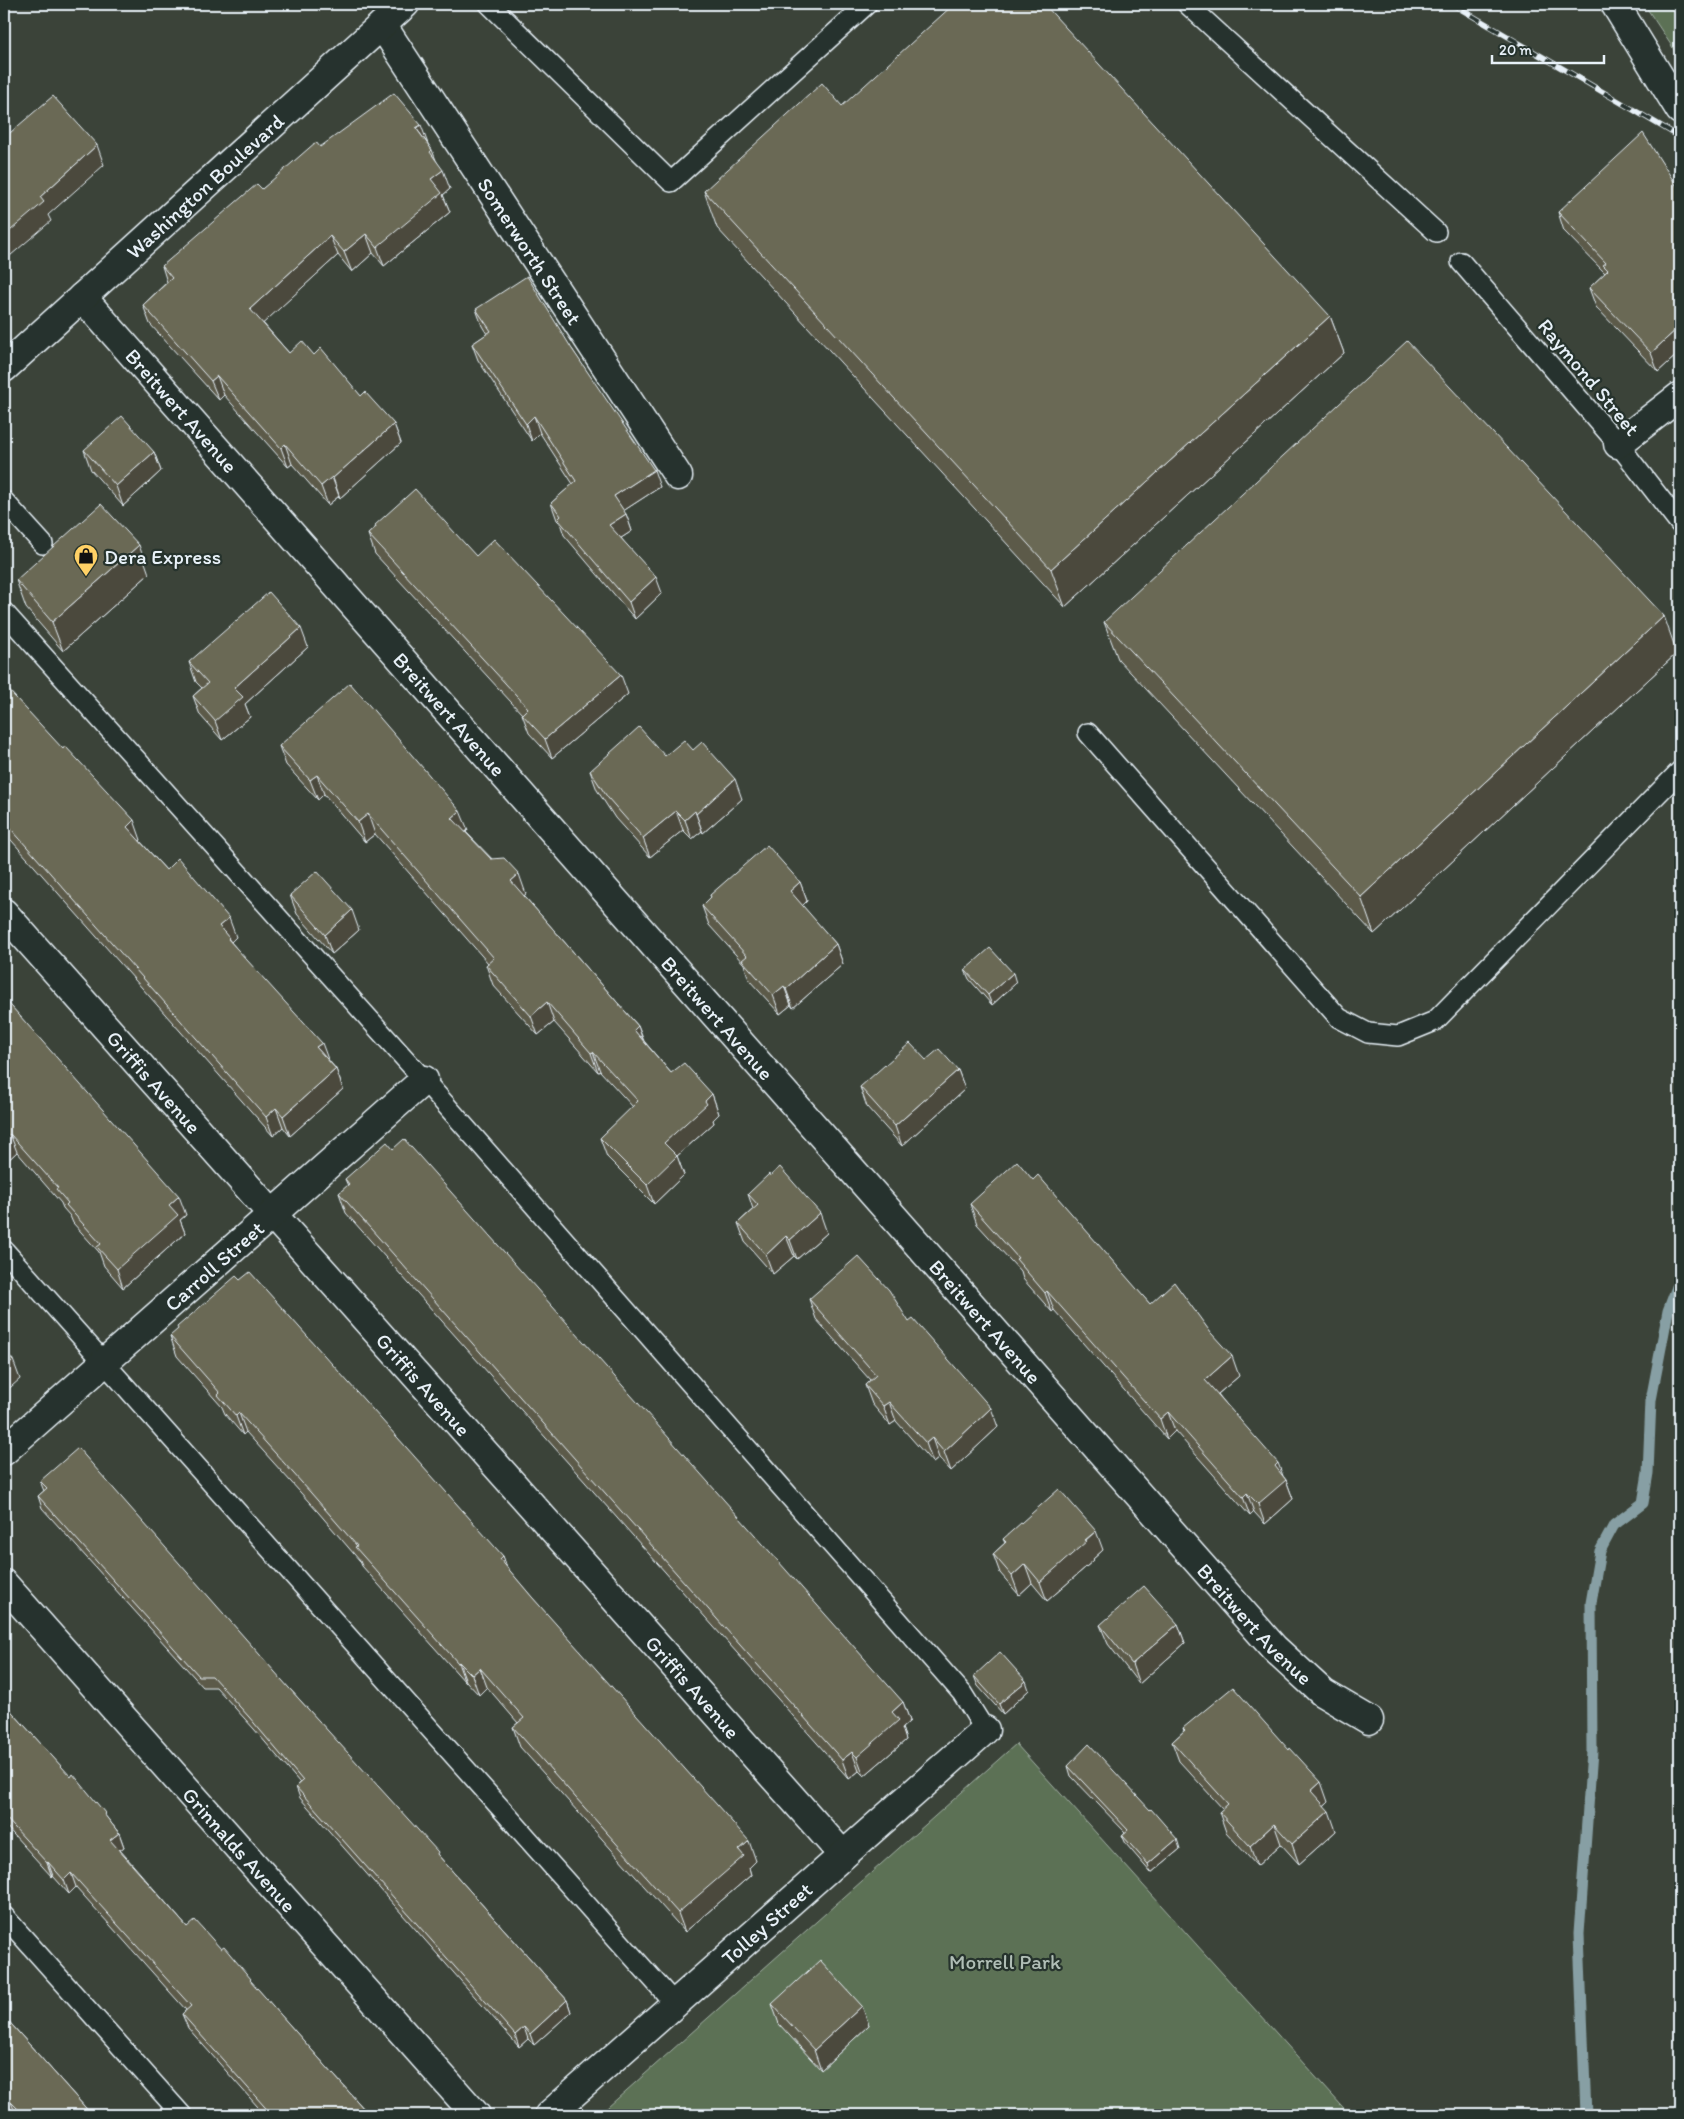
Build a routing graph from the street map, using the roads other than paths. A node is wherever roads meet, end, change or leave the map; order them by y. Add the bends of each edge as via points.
1 (405, 4) edge
2 (489, 4) edge
3 (866, 4) edge
4 (1187, 4) edge
5 (1616, 4) edge
6 (382, 25) junction
7 (1680, 110) edge
8 (1436, 232) dead end
9 (1460, 262) dead end
10 (82, 298) junction
11 (4, 367) edge
12 (1680, 396) edge
13 (1618, 444) junction
14 (678, 476) dead end
15 (4, 501) edge
16 (1680, 524) edge
17 (43, 544) dead end
18 (4, 612) edge
19 (1088, 733) dead end
20 (1680, 771) edge
21 (4, 913) edge
22 (424, 1080) junction
23 (272, 1214) junction
24 (4, 1250) edge
25 (104, 1363) junction
26 (4, 1451) edge
27 (4, 1584) edge
28 (1369, 1720) dead end
29 (985, 1730) joint
30 (843, 1855) junction
31 (4, 1916) edge
32 (675, 2004) junction
33 (182, 2115) edge
34 (476, 2115) edge
35 (549, 2115) edge

1 - 6 street, Washington Boulevard
2 - 3 lane via 671,182
4 - 8 lane
5 - 7 street
6 - 10 street, Washington Boulevard
6 - 14 street, Somerworth Street
9 - 13 lane, Raymond Street
10 - 11 street, Washington Boulevard
10 - 28 street, Breitwert Avenue via 1274,1648 1323,1693
12 - 13 street
13 - 16 lane, Raymond Street
15 - 17 lane
18 - 22 lane
19 - 20 lane via 1338,1018 1368,1033 1398,1036 1435,1021
21 - 23 street, Griffis Avenue
22 - 23 street, Carroll Street
22 - 29 lane via 962,1694
23 - 25 street, Carroll Street
23 - 30 street, Griffis Avenue
24 - 25 lane
25 - 26 street, Carroll Street
25 - 32 lane
27 - 34 street, Grinnalds Avenue
29 - 30 street, Tolley Street
30 - 32 street, Tolley Street
31 - 33 lane
32 - 35 street, Tolley Street

